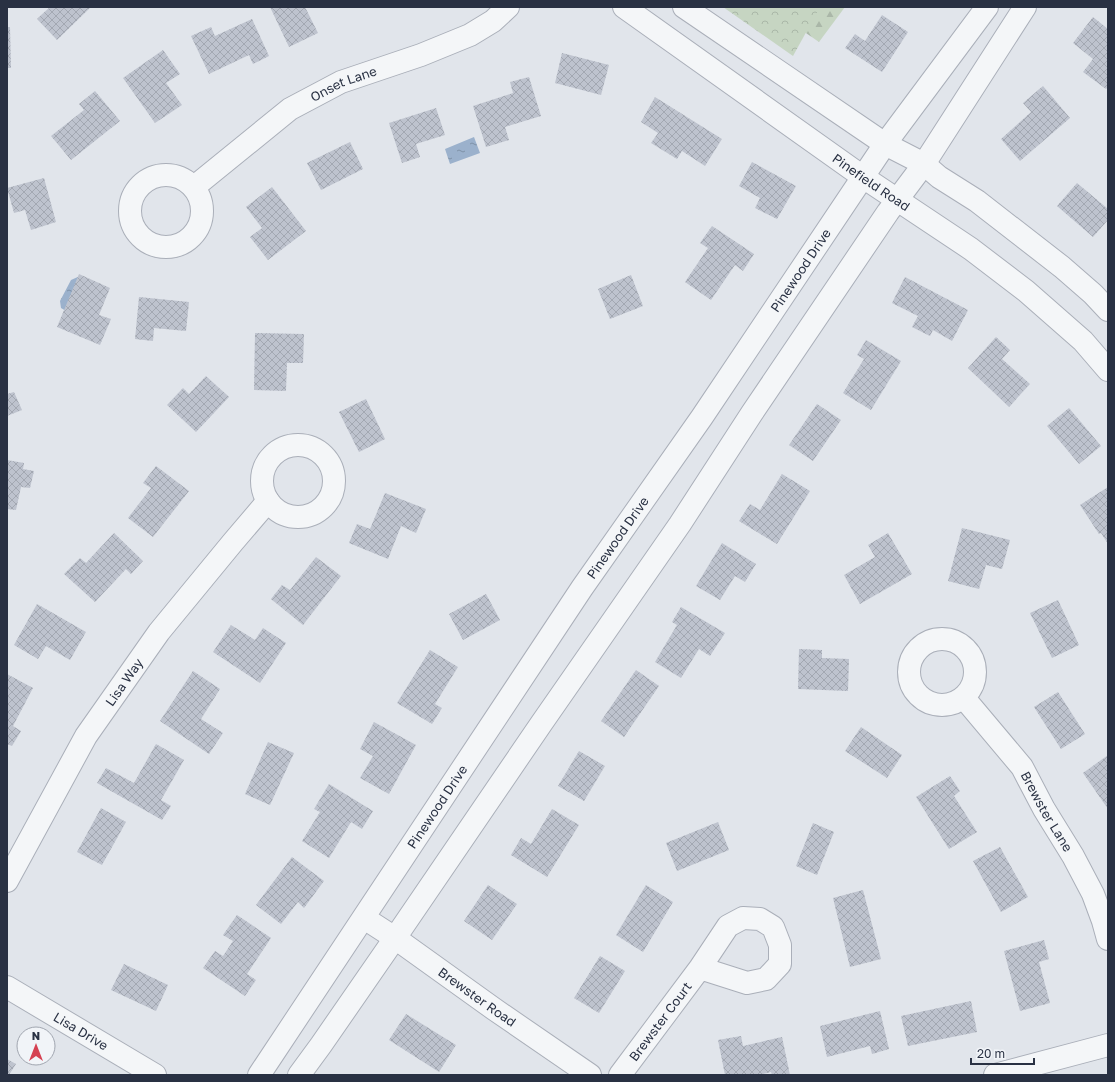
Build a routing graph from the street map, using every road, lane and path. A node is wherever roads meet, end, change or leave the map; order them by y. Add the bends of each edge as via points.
1 (508, 7) edge
2 (624, 7) edge
3 (684, 7) edge
4 (987, 7) edge
5 (1025, 7) edge
6 (885, 144) junction
7 (924, 164) junction
8 (863, 177) junction
9 (194, 187) dead end
10 (897, 199) junction
11 (1108, 310) edge
12 (1108, 370) edge
13 (268, 501) dead end
14 (964, 698) dead end
15 (7, 881) edge
16 (364, 918) junction
17 (396, 938) junction
18 (1108, 939) edge
19 (700, 968) dead end
20 (7, 987) edge
21 (1108, 1045) edge
22 (155, 1075) edge
23 (259, 1075) edge
24 (299, 1075) edge
25 (590, 1075) edge
26 (620, 1075) edge
27 (995, 1075) edge

1 - 9 street, Onset Lane via 494,21 470,35 421,55 341,82 290,109
2 - 8 street, Pinefield Road
3 - 6 street
4 - 6 street, Pinewood Drive
5 - 7 street
6 - 7 street
6 - 8 street, Pinewood Drive
7 - 10 street
7 - 11 street via 1028,240 1093,294
8 - 10 street, Pinefield Road
8 - 16 street, Pinewood Drive via 702,417 582,588
10 - 12 street, Pinefield Road via 971,249 1026,291 1083,341
10 - 17 street via 680,524
13 - 15 street, Lisa Way via 159,632 86,736
14 - 18 street, Brewster Lane via 1022,767 1093,894
16 - 17 street, Brewster Road
16 - 23 street, Pinewood Drive
17 - 24 street
17 - 25 street, Brewster Road
19 - 26 street, Brewster Court
20 - 22 street, Lisa Drive
21 - 27 street

